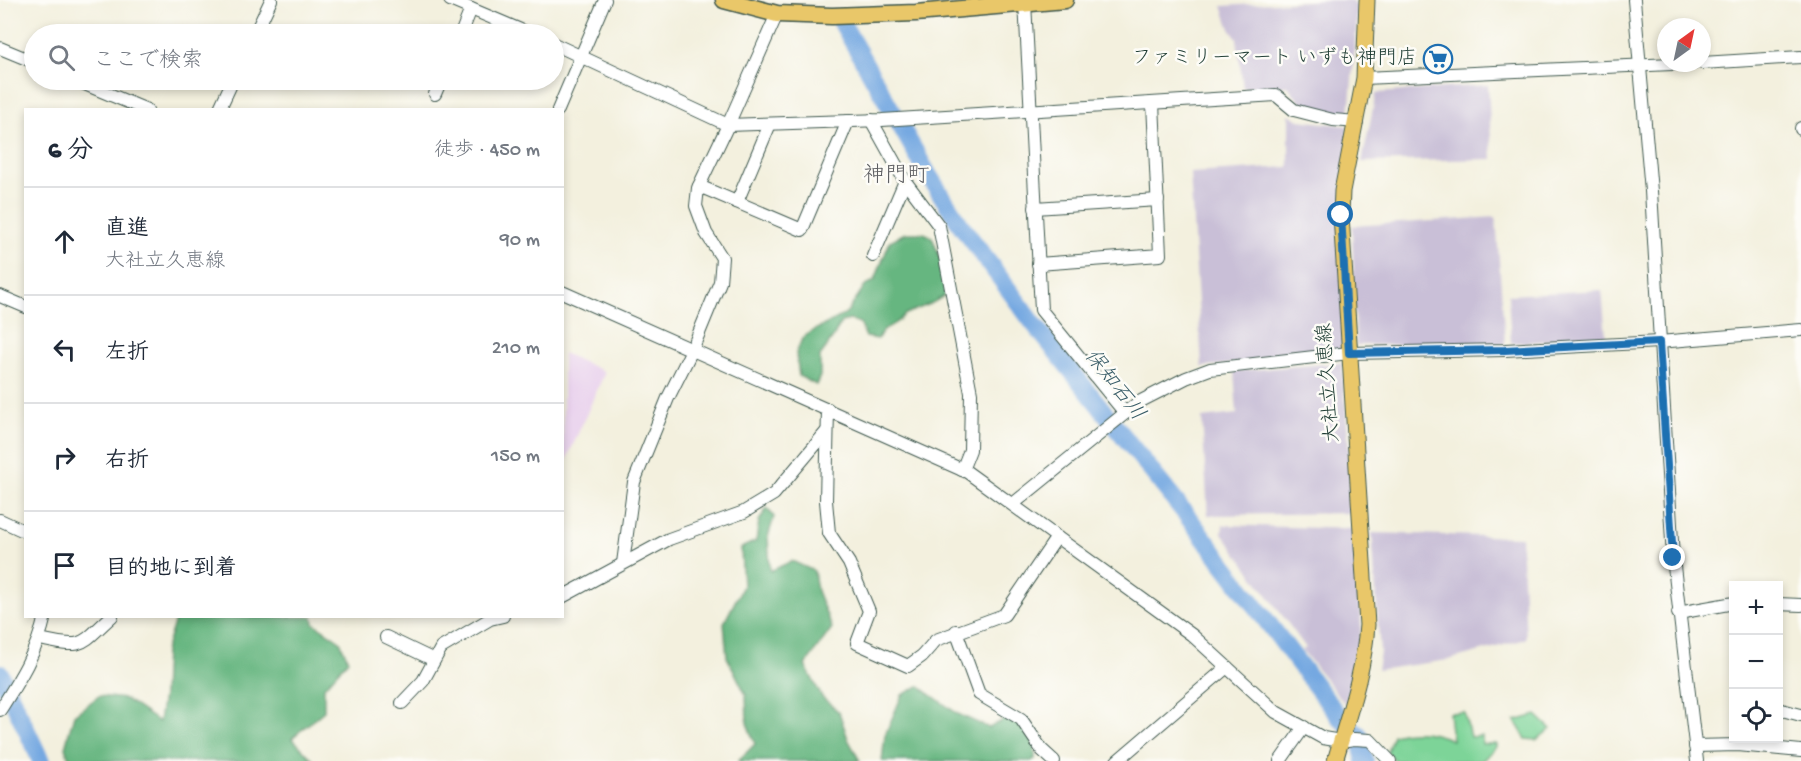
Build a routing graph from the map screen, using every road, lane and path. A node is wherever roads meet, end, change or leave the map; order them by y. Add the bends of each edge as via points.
1 (271, 0) edge
2 (450, 0) edge
3 (605, 0) edge
4 (724, 0) edge
5 (1065, 0) edge
6 (1367, 0) edge
7 (1634, 0) edge
8 (1025, 2) junction
9 (471, 9) junction
10 (777, 14) junction
11 (260, 24) edge
12 (464, 24) edge
13 (506, 24) edge
14 (0, 48) edge
15 (564, 48) edge
16 (581, 56) junction
17 (1801, 57) edge
18 (24, 58) edge
19 (1711, 62) edge
20 (1657, 65) edge
21 (1639, 66) junction
22 (1364, 78) junction
23 (99, 90) edge
24 (228, 90) edge
25 (437, 90) edge
26 (435, 94) dead end
27 (1153, 103) junction
28 (142, 108) edge
29 (220, 108) edge
30 (559, 108) edge
31 (1030, 111) junction
32 (876, 120) junction
33 (848, 121) junction
34 (1357, 122) junction
35 (770, 124) junction
36 (728, 125) junction
37 (905, 181) junction
38 (699, 186) junction
39 (1158, 200) junction
40 (737, 202) junction
41 (1035, 207) junction
42 (873, 256) dead end
43 (1038, 264) junction
44 (564, 293) edge
45 (0, 296) edge
46 (24, 306) edge
47 (1801, 330) edge
48 (1659, 342) junction
49 (692, 350) junction
50 (1349, 353) junction
51 (828, 409) junction
52 (1125, 413) junction
53 (827, 430) junction
54 (962, 470) junction
55 (1013, 504) junction
56 (0, 520) edge
57 (24, 531) edge
58 (1058, 537) junction
59 (623, 563) junction
60 (564, 596) edge
61 (1729, 604) edge
62 (1783, 605) edge
63 (1801, 605) edge
64 (1678, 613) junction
65 (45, 618) edge
66 (110, 618) edge
67 (494, 618) edge
68 (956, 631) junction
69 (386, 637) dead end
70 (40, 639) junction
71 (434, 660) junction
72 (1227, 667) junction
73 (402, 703) dead end
74 (0, 710) edge
75 (1783, 710) edge
76 (1801, 715) edge
77 (1304, 727) junction
78 (1801, 736) edge
79 (1347, 737) junction
80 (1729, 743) edge
81 (1746, 743) edge
82 (1695, 746) junction
83 (1799, 750) edge
84 (1122, 760) edge
85 (1054, 761) edge
86 (1280, 761) edge
87 (1335, 761) edge
88 (1390, 761) edge
89 (1697, 761) edge

1 - 11 street
2 - 9 street
3 - 16 street
4 - 10 highway
5 - 8 highway
6 - 22 main road, 大社立久恵線
7 - 21 street
8 - 10 highway via 916,13
8 - 31 street
9 - 12 street
9 - 13 street
10 - 36 street
14 - 18 street
15 - 16 street
16 - 30 street
16 - 36 street
17 - 19 street
20 - 21 street
21 - 22 street
21 - 48 street
22 - 34 main road, 大社立久恵線
23 - 28 street
24 - 29 street
25 - 26 street
27 - 31 street
27 - 34 street via 1276,95 1294,110
27 - 39 street
31 - 32 street
31 - 41 street
32 - 33 street
32 - 37 street
33 - 35 street
33 - 40 street via 802,230
34 - 50 main road, 大社立久恵線 via 1342,191 1341,215
35 - 36 street
35 - 40 street
36 - 38 street
37 - 42 street
37 - 54 street via 939,226 972,393 970,450
38 - 40 street
38 - 49 street via 696,206 706,233 722,258 720,282
39 - 41 street
39 - 43 street via 1160,255
41 - 43 street
43 - 52 street via 1041,310
44 - 49 street
45 - 46 street
47 - 48 street
48 - 50 street
48 - 64 street
49 - 51 street
49 - 59 street via 633,483
50 - 52 street via 1210,369 1148,397
50 - 79 main road, 大社立久恵線 via 1367,625
51 - 53 street
51 - 54 street
52 - 55 street
53 - 59 street via 774,494 744,512 669,539
53 - 68 street via 829,533 849,563 869,611 857,643 908,666 936,640
54 - 55 street
55 - 58 street
56 - 57 street
58 - 68 street via 1004,615
58 - 72 street via 1192,635
59 - 60 street
61 - 64 street
62 - 63 street
64 - 82 street
65 - 70 street
66 - 70 street via 82,644
67 - 71 street via 441,648
68 - 85 street via 979,694 1021,719
69 - 71 street
70 - 74 street
71 - 73 street via 423,681
72 - 77 street via 1276,712
72 - 84 street
75 - 76 street
77 - 79 street via 1323,738
77 - 86 street
78 - 83 street
79 - 87 main road, 大社立久恵線
79 - 88 street via 1370,740
80 - 82 street
81 - 83 street
82 - 89 street

